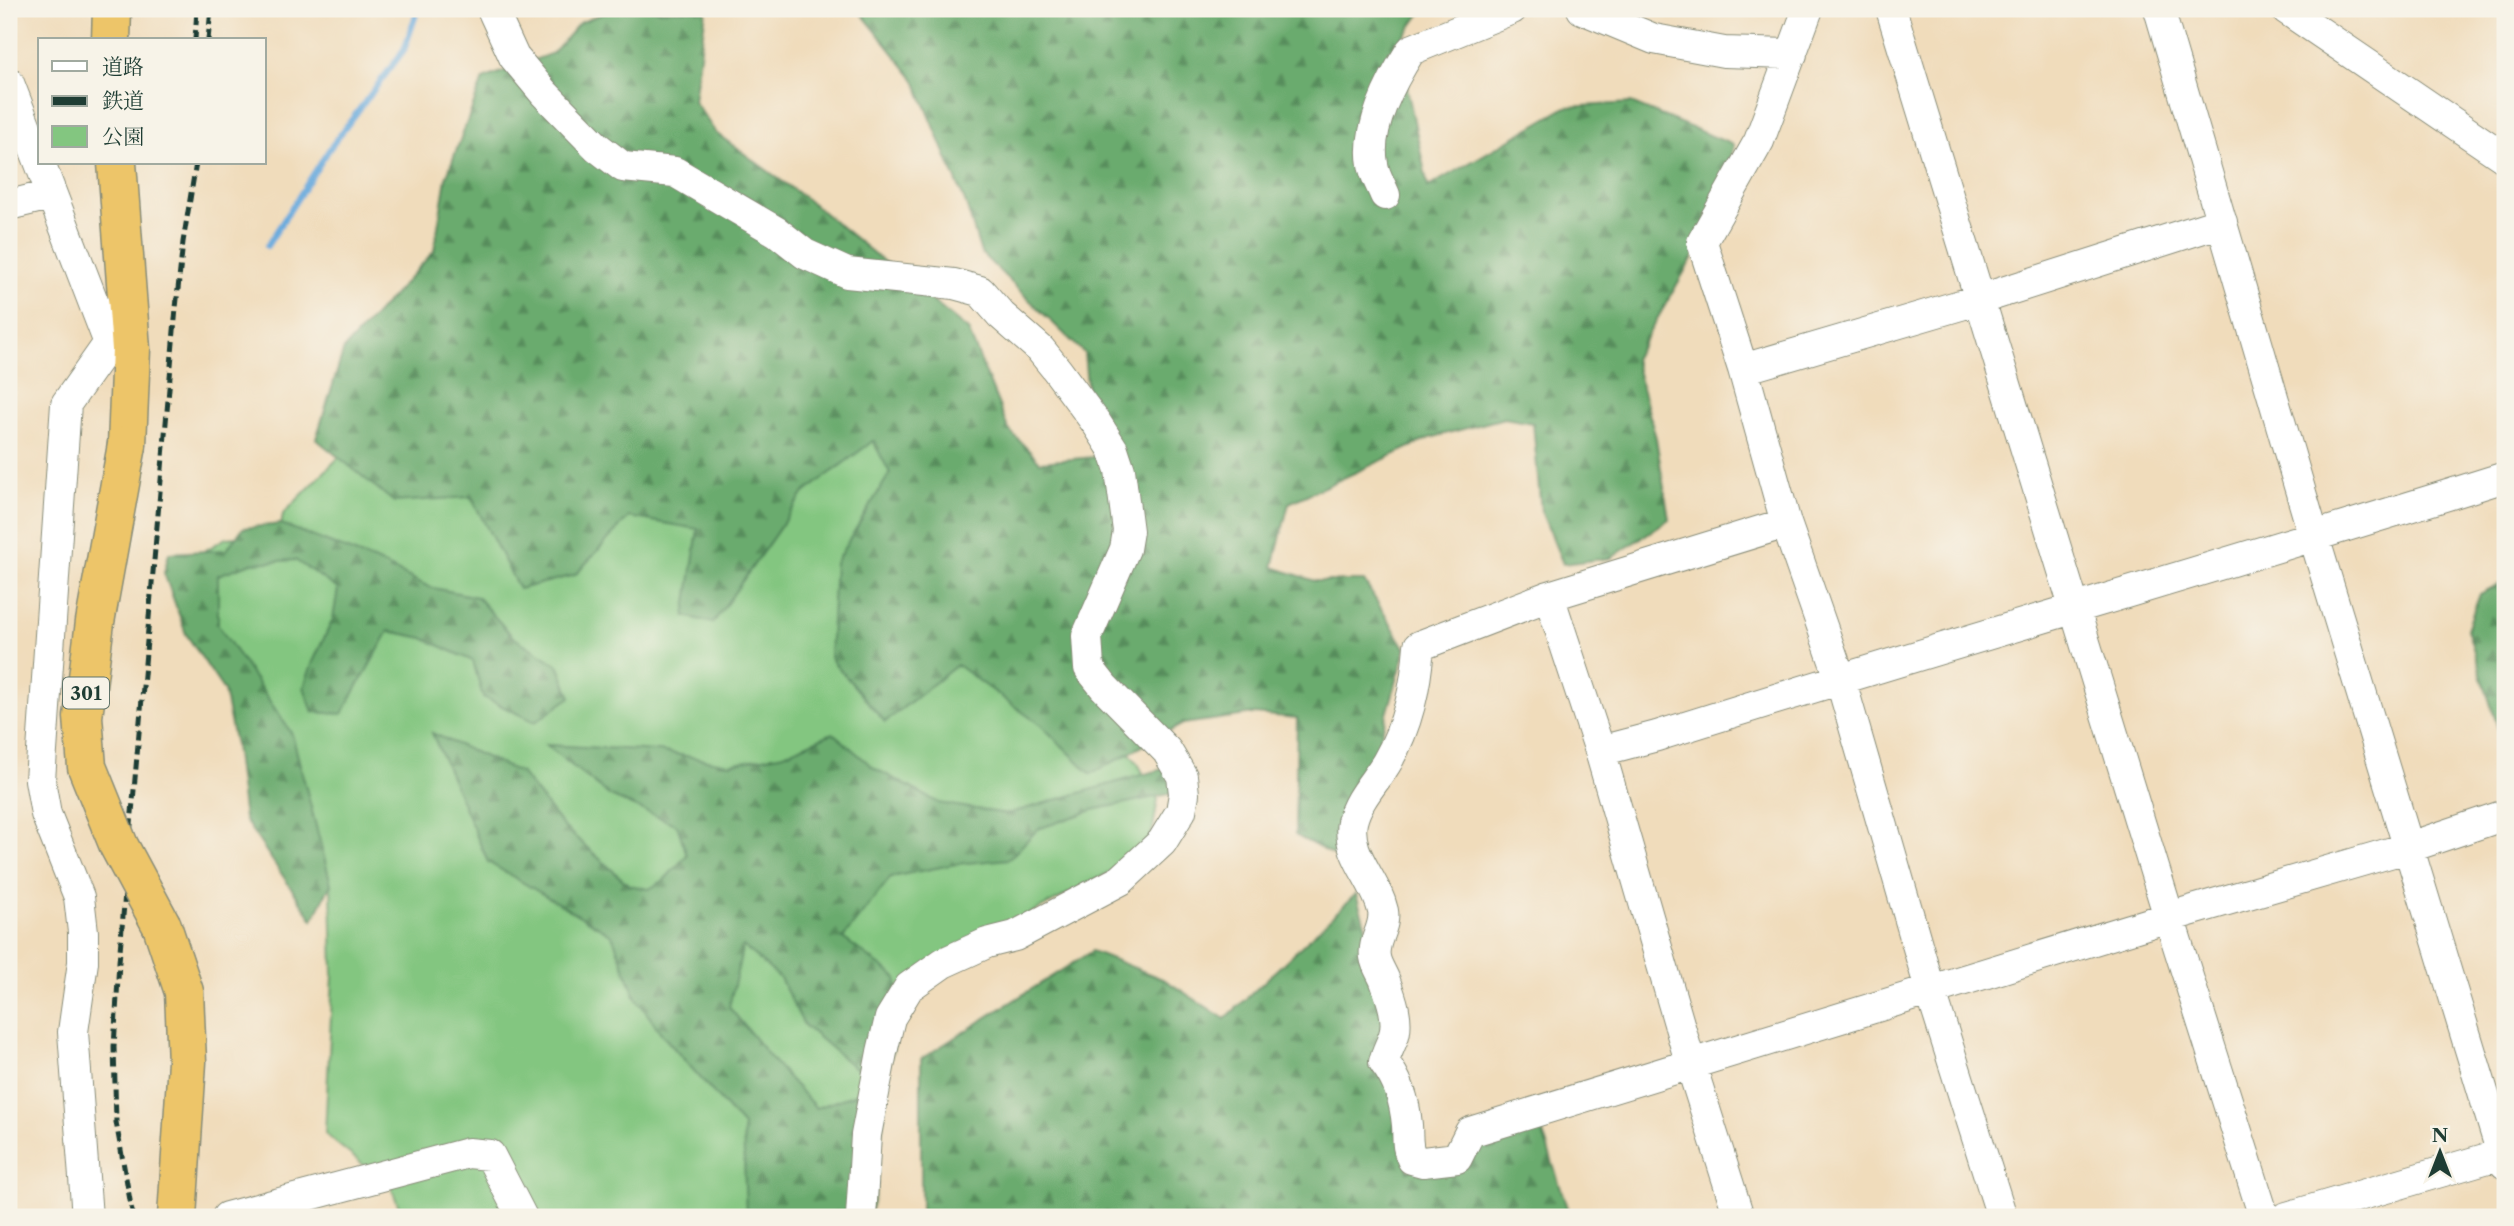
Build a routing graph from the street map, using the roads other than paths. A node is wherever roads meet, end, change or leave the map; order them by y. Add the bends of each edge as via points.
1 (112, 9) edge
2 (492, 9) edge
3 (1512, 9) edge
4 (1581, 9) edge
5 (1808, 9) edge
6 (1891, 9) edge
7 (2159, 9) edge
8 (2286, 9) edge
9 (111, 38) edge
10 (1792, 54) junction
11 (9, 83) edge
12 (2505, 158) edge
13 (38, 162) edge
14 (39, 164) edge
15 (117, 164) edge
16 (50, 195) junction
17 (1385, 195) dead end
18 (9, 205) edge
19 (2222, 222) junction
20 (1982, 299) junction
21 (120, 346) junction
22 (1743, 369) junction
23 (2505, 477) edge
24 (1786, 523) junction
25 (2314, 537) junction
26 (1549, 596) junction
27 (2073, 607) junction
28 (1840, 678) junction
29 (1600, 751) junction
30 (2505, 815) edge
31 (2410, 847) junction
32 (2169, 916) junction
33 (1930, 989) junction
34 (1691, 1065) junction
35 (2504, 1157) edge
36 (87, 1217) edge
37 (177, 1217) edge
38 (227, 1217) edge
39 (522, 1217) edge
40 (861, 1217) edge
41 (1740, 1217) edge
42 (2002, 1217) edge
43 (2264, 1217) edge
44 (2287, 1217) edge

1 - 9 highway
2 - 40 street via 514,57 597,147 623,167 675,172 777,232 805,254 847,273 980,291 1057,370 1113,449 1120,470 1128,531 1125,549 1087,636 1089,668 1167,751 1182,776 1181,811 1162,842 1121,880 1015,936 943,963 909,987 890,1018 882,1052 866,1135
3 - 17 street via 1411,50 1374,125 1373,164
4 - 10 street via 1654,39 1724,52
5 - 10 street
6 - 20 street
7 - 19 street
8 - 12 street
10 - 22 street via 1759,141 1702,242
11 - 13 street
14 - 16 street
15 - 21 highway, 301
16 - 18 street
16 - 21 street
19 - 20 street
19 - 25 street
20 - 22 street
20 - 27 street
21 - 36 street via 66,404 40,780 46,814 79,897 83,932 73,1032
21 - 37 highway, 301, bridge via 127,445 94,622 83,717 87,767 119,846 162,926 184,992 187,1062
22 - 24 street
23 - 25 street
24 - 26 street
24 - 28 street
25 - 27 street
25 - 31 street
26 - 29 street
26 - 34 street via 1419,646 1412,705 1395,747 1352,821 1356,854 1383,912 1375,958 1395,1017 1394,1036 1384,1062 1399,1086 1408,1150 1412,1159 1423,1162 1457,1158 1470,1132
27 - 28 street
27 - 32 street
28 - 29 street
28 - 33 street
29 - 34 street
30 - 31 street
31 - 32 street
31 - 35 street
32 - 33 street
32 - 43 street
33 - 34 street
33 - 42 street
34 - 41 street
35 - 44 street
38 - 39 street via 468,1153 490,1155

